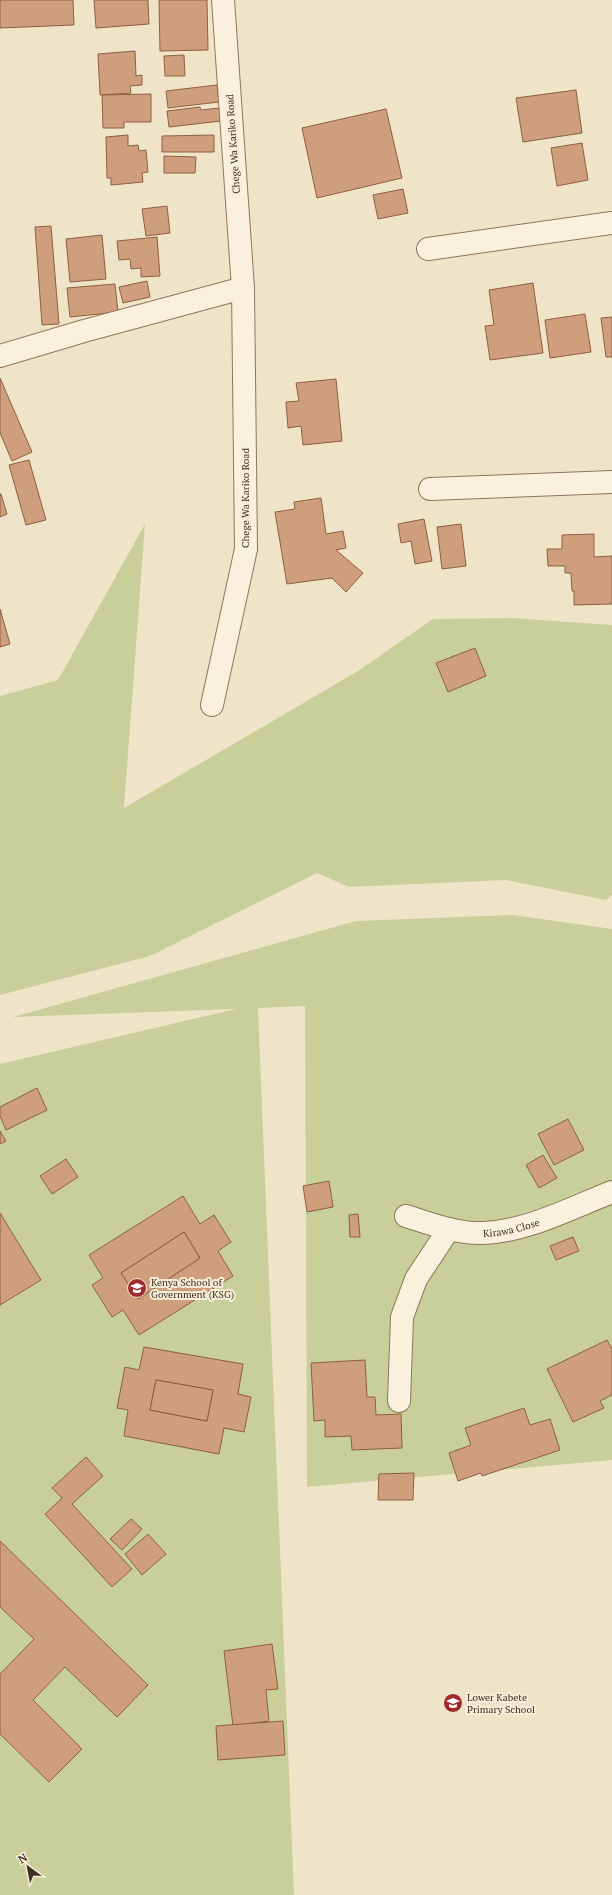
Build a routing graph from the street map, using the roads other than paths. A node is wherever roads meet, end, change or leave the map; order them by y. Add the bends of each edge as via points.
1 (222, 0) edge
2 (612, 223) edge
3 (428, 249) dead end
4 (243, 288) junction
5 (0, 356) edge
6 (612, 482) edge
7 (430, 489) dead end
8 (212, 705) dead end
9 (612, 1192) edge
10 (406, 1216) dead end
11 (449, 1229) junction
12 (399, 1401) dead end

1 - 4 street, Chege Wa Kariko Road
2 - 3 street
4 - 5 street
4 - 8 street, Chege Wa Kariko Road via 246,549
6 - 7 street
9 - 11 street, Kirawa Close via 521,1227 484,1233
10 - 11 street, Kirawa Close
11 - 12 street via 416,1279 402,1317

